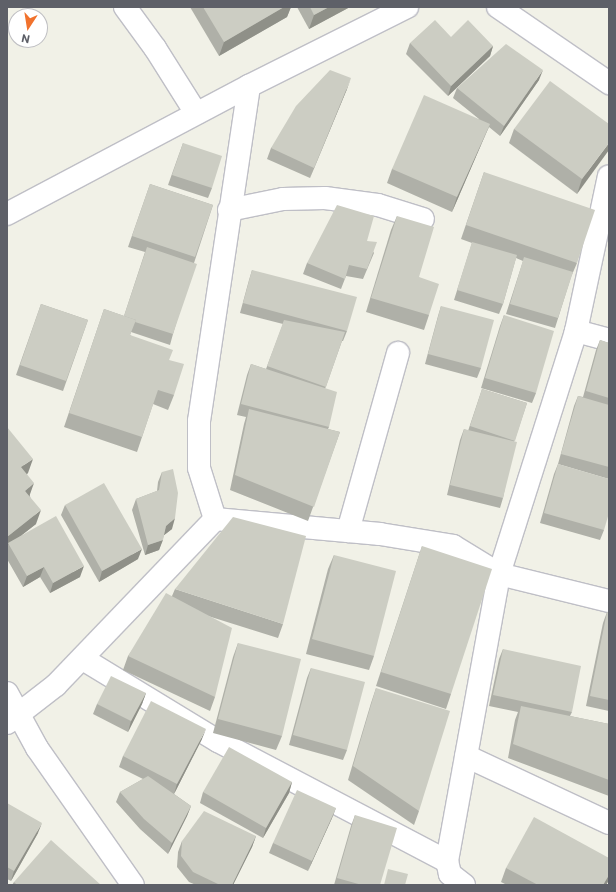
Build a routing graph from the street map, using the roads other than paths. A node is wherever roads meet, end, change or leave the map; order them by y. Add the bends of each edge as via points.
1 (125, 7) edge
2 (407, 7) edge
3 (498, 7) edge
4 (609, 82) edge
5 (248, 86) junction
6 (196, 113) junction
7 (609, 176) edge
8 (9, 208) edge
9 (229, 210) junction
10 (423, 219) dead end
11 (576, 331) junction
12 (609, 340) edge
13 (398, 353) dead end
14 (215, 519) junction
15 (348, 531) junction
16 (499, 574) junction
17 (609, 601) edge
18 (83, 659) junction
19 (7, 693) edge
20 (13, 718) edge
21 (466, 756) junction
22 (609, 823) edge
23 (446, 861) junction
24 (131, 884) edge
25 (464, 885) edge

1 - 6 street via 155,48
2 - 5 street
3 - 4 street
5 - 6 street
5 - 9 street
6 - 8 street
7 - 11 street
9 - 10 street via 283,199 325,198 378,204
9 - 14 street via 199,421 199,468
11 - 12 street
11 - 16 street
13 - 15 street
14 - 15 street
14 - 18 street
15 - 16 street via 453,546
16 - 17 street
16 - 21 street
18 - 20 street via 56,686
18 - 23 street via 218,741
19 - 20 street
20 - 24 street via 38,748
21 - 22 street
21 - 23 street
23 - 25 street via 450,874

